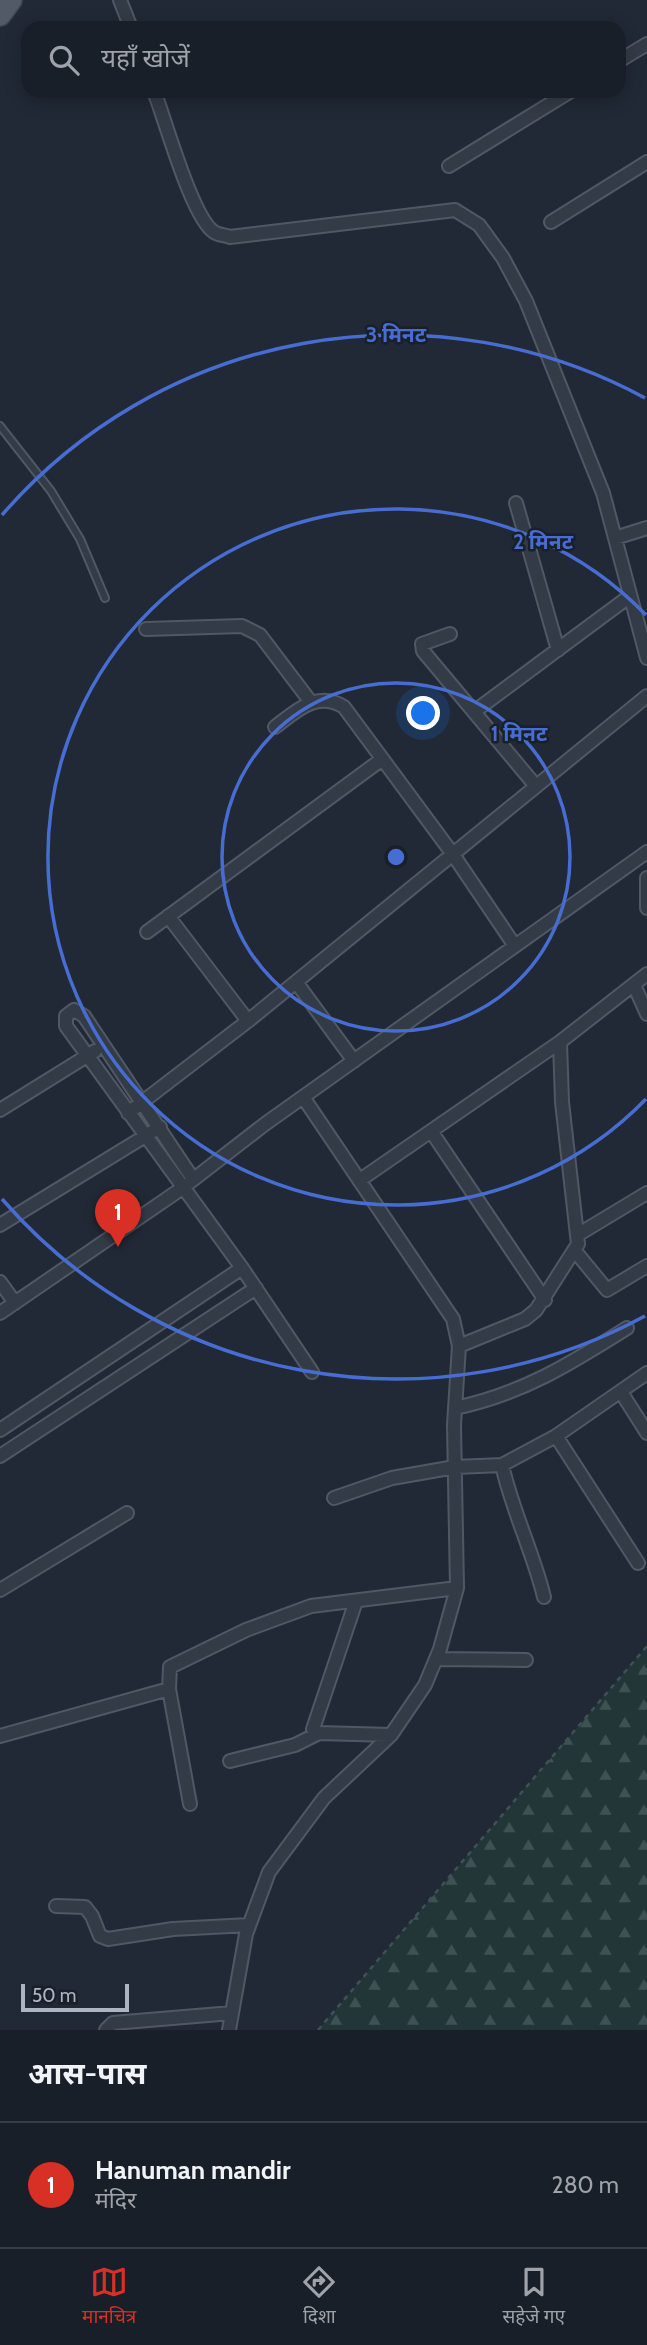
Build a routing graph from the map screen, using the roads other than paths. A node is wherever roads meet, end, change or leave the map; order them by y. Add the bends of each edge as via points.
1 (11, 0) edge
2 (120, 0) edge
3 (0, 15) edge
4 (128, 21) edge
5 (647, 44) edge
6 (626, 57) edge
7 (157, 98) edge
8 (559, 98) edge
9 (647, 162) edge
10 (449, 166) dead end
11 (551, 222) dead end
12 (0, 426) edge
13 (516, 503) dead end
14 (647, 528) edge
15 (615, 538) junction
16 (630, 596) junction
17 (105, 598) dead end
18 (146, 629) dead end
19 (450, 634) dead end
20 (558, 650) junction
21 (647, 658) edge
22 (647, 696) edge
23 (310, 701) junction
24 (475, 711) junction
25 (275, 727) dead end
26 (381, 760) junction
27 (535, 785) junction
28 (647, 852) edge
29 (452, 853) junction
30 (647, 878) edge
31 (647, 908) edge
32 (168, 916) junction
33 (147, 932) dead end
34 (515, 946) junction
35 (647, 974) edge
36 (296, 982) junction
37 (634, 985) junction
38 (647, 1014) edge
39 (248, 1021) junction
40 (560, 1042) junction
41 (104, 1044) junction
42 (89, 1055) junction
43 (354, 1061) junction
44 (303, 1097) junction
45 (143, 1102) junction
46 (0, 1110) edge
47 (128, 1113) junction
48 (160, 1127) junction
49 (431, 1131) junction
50 (145, 1137) junction
51 (193, 1180) junction
52 (360, 1180) junction
53 (181, 1189) junction
54 (647, 1193) edge
55 (0, 1225) edge
56 (579, 1234) junction
57 (575, 1251) junction
58 (647, 1266) edge
59 (242, 1268) junction
60 (0, 1282) edge
61 (256, 1288) junction
62 (545, 1300) junction
63 (15, 1303) junction
64 (0, 1313) edge
65 (627, 1328) dead end
66 (459, 1346) junction
67 (312, 1372) dead end
68 (647, 1373) edge
69 (621, 1392) junction
70 (455, 1408) junction
71 (0, 1430) edge
72 (647, 1433) edge
73 (556, 1436) junction
74 (0, 1456) edge
75 (502, 1465) junction
76 (454, 1467) junction
77 (334, 1498) dead end
78 (127, 1513) dead end
79 (638, 1563) dead end
80 (457, 1588) junction
81 (0, 1590) edge
82 (544, 1597) dead end
83 (356, 1601) junction
84 (436, 1659) junction
85 (526, 1660) dead end
86 (169, 1689) junction
87 (319, 1733) junction
88 (391, 1735) junction
89 (0, 1736) edge
90 (230, 1761) dead end
91 (190, 1804) dead end
92 (56, 1906) dead end
93 (249, 1925) junction
94 (232, 2014) junction
95 (106, 2030) edge
96 (229, 2030) edge

1 - 3 main road
2 - 4 street
5 - 6 street
7 - 15 street via 193,198 203,221 215,233 230,236 454,210 479,225 526,301 603,493
8 - 10 street
9 - 11 street
12 - 17 lane via 51,491 80,540
13 - 20 street
14 - 15 street
15 - 16 street
16 - 20 street
16 - 21 street
18 - 23 street via 251,629
19 - 24 street via 421,647
20 - 24 street
22 - 27 street
23 - 25 street
23 - 26 street via 330,701 344,708
24 - 27 street
26 - 29 street
26 - 32 street
27 - 29 street
28 - 34 street
29 - 34 street
29 - 36 street
30 - 31 street
32 - 33 street
32 - 39 street
34 - 43 street
35 - 37 street
36 - 39 street
36 - 43 street
37 - 38 street
37 - 40 street
39 - 45 street
40 - 49 street
40 - 56 street via 562,1102
41 - 42 street
41 - 42 street via 74,1010 66,1016 66,1026
41 - 45 street
42 - 46 street
42 - 47 street
43 - 44 street
44 - 51 street
44 - 52 street
45 - 47 street
45 - 48 street
47 - 50 street
48 - 50 street
48 - 51 street
49 - 52 street
49 - 62 street
50 - 53 street
50 - 55 street
51 - 53 street
52 - 66 street via 439,1294 453,1319
53 - 59 street
53 - 63 street
54 - 56 street
56 - 57 street
57 - 58 street via 607,1290
57 - 62 street
59 - 61 street
59 - 71 street
60 - 63 street
61 - 67 street
61 - 74 street
62 - 66 street via 525,1319
63 - 64 street
65 - 70 street via 548,1377 496,1399
66 - 70 street
68 - 69 street
69 - 72 street
69 - 73 street
70 - 76 street
73 - 75 street
73 - 79 street
75 - 76 street
75 - 82 street
76 - 77 street via 392,1478
76 - 80 street
78 - 81 street
80 - 83 street
80 - 84 street
83 - 86 street via 306,1607 179,1661 170,1667
83 - 87 street via 312,1724
84 - 85 street
84 - 88 street via 425,1685
86 - 89 street
86 - 91 street
87 - 88 street
87 - 90 street via 295,1745
88 - 93 street via 324,1798 269,1872
92 - 93 street via 85,1907 100,1936 108,1939 173,1929
93 - 94 street
94 - 95 street via 113,2023
94 - 96 street

